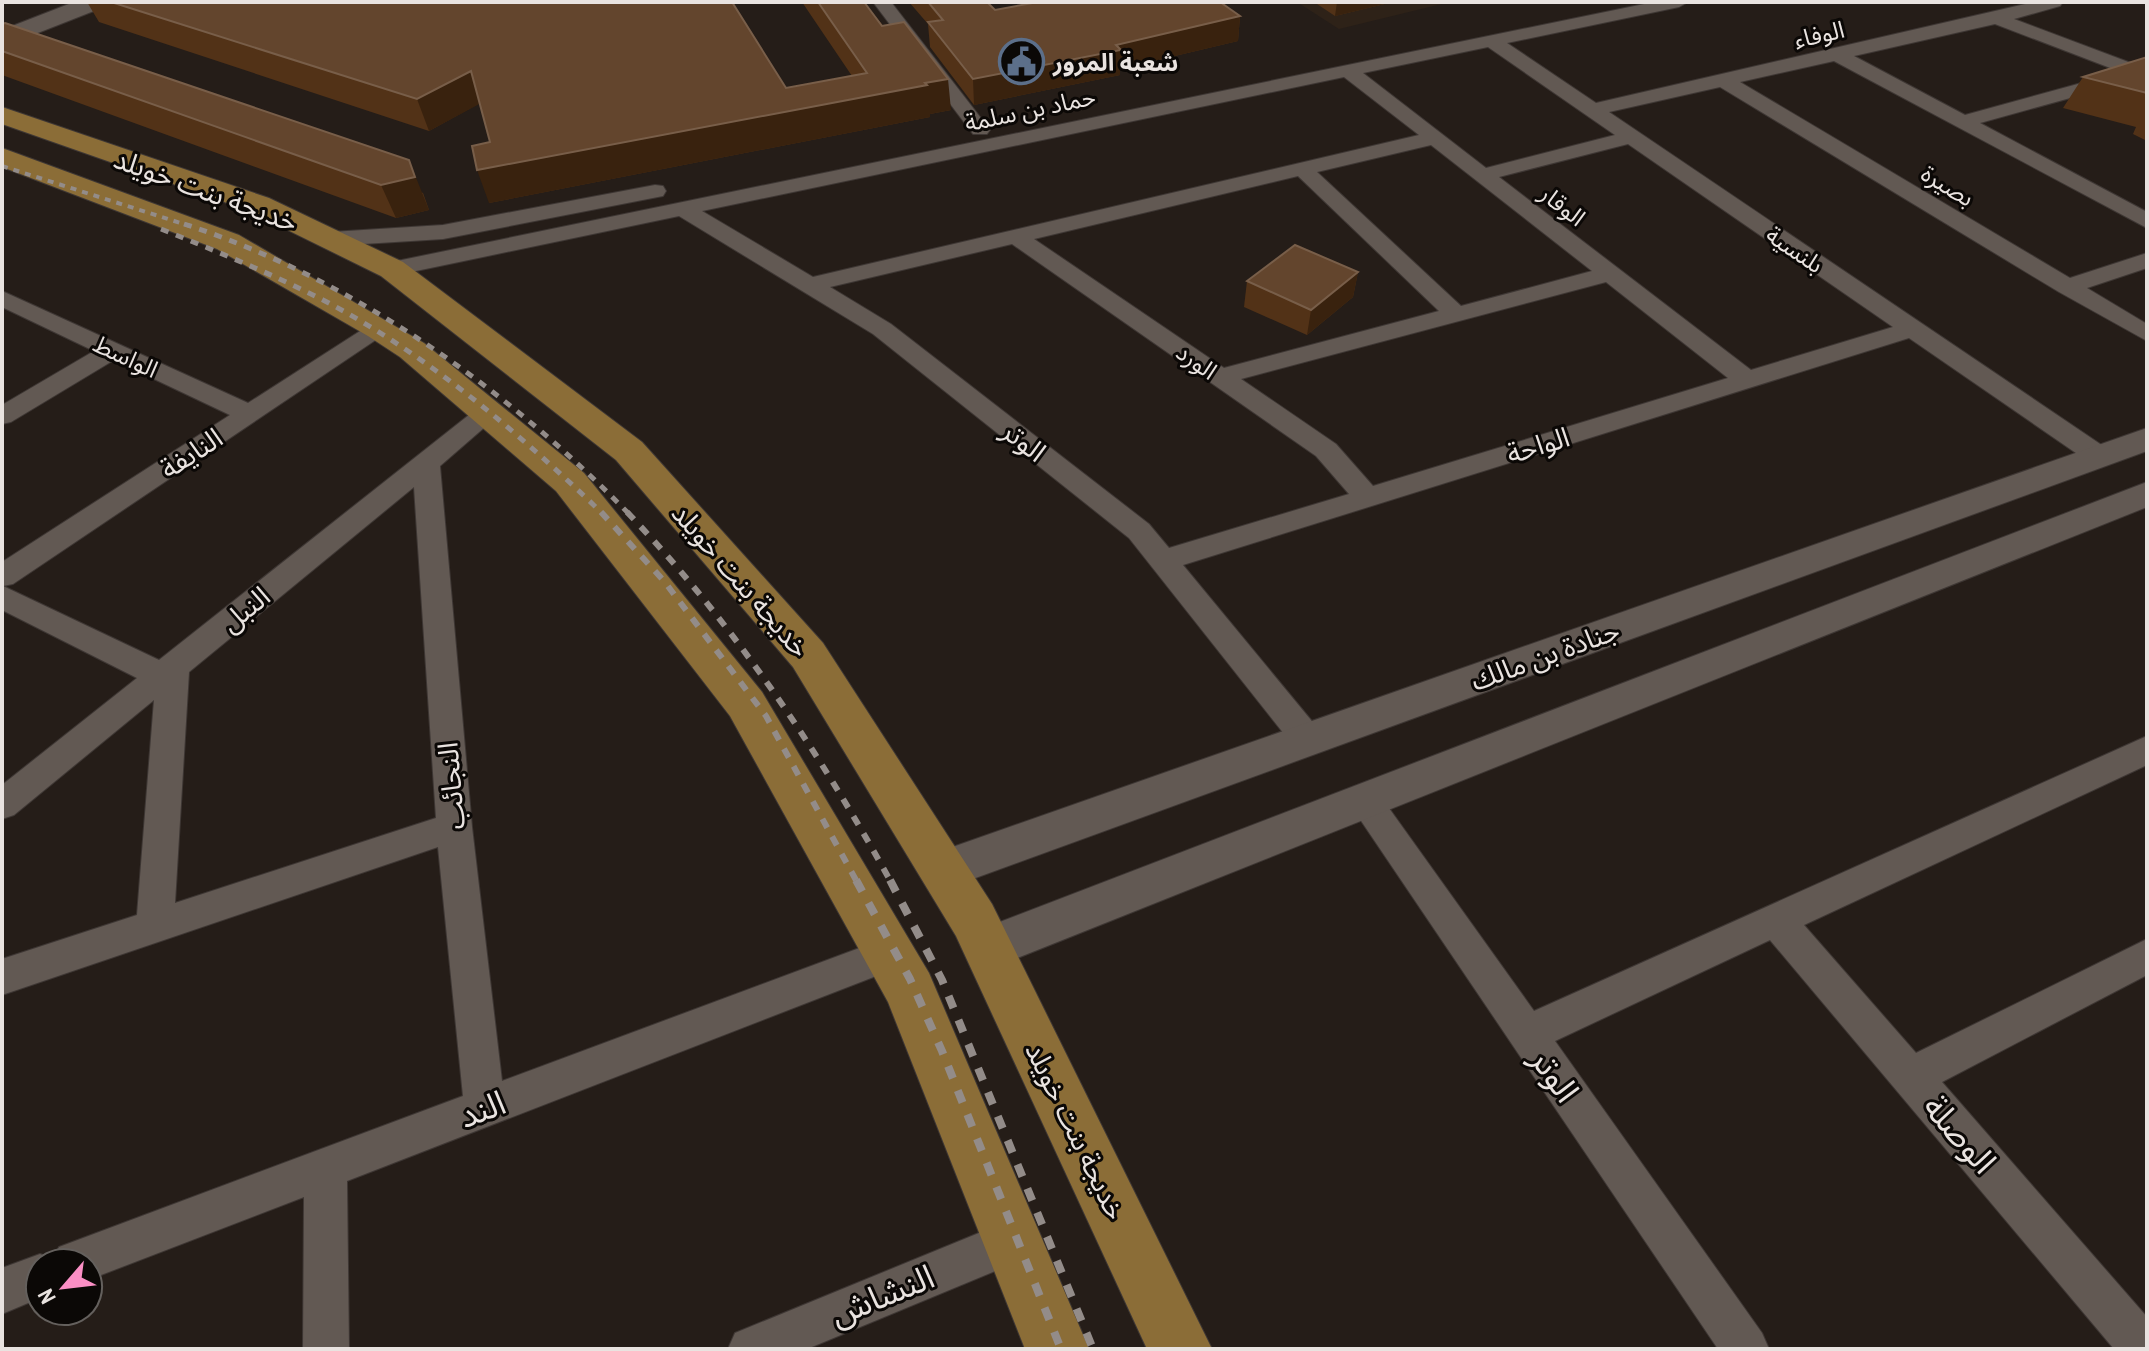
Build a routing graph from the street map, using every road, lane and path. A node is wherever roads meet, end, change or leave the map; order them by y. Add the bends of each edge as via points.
1 (95, 2) edge
2 (882, 2) edge
3 (1603, 2) edge
4 (1679, 2) edge
5 (2054, 2) edge
6 (1996, 18) junction
7 (2, 39) edge
8 (1491, 41) junction
9 (1838, 55) junction
10 (1347, 70) junction
11 (2143, 75) edge
12 (1722, 80) junction
13 (1593, 110) junction
14 (2, 115) edge
15 (1963, 122) junction
16 (980, 130) junction
17 (1632, 137) junction
18 (1434, 138) junction
19 (2, 157) edge
20 (1302, 169) junction
21 (760, 172) dead end
22 (1482, 175) junction
23 (681, 197) junction
24 (2147, 221) edge
25 (1016, 237) junction
26 (331, 239) junction
27 (2147, 260) edge
28 (392, 269) junction
29 (1609, 274) junction
30 (810, 285) junction
31 (2067, 287) junction
32 (2, 298) edge
33 (1456, 314) junction
34 (380, 329) junction
35 (1912, 329) junction
36 (2147, 334) edge
37 (113, 350) junction
38 (1220, 377) junction
39 (1747, 380) junction
40 (488, 413) junction
41 (250, 414) junction
42 (2, 416) edge
43 (2147, 439) edge
44 (2099, 456) junction
45 (426, 464) junction
46 (2146, 495) edge
47 (1368, 498) junction
48 (1163, 561) junction
49 (2, 576) edge
50 (2, 597) edge
51 (168, 672) junction
52 (1308, 740) junction
53 (2147, 750) edge
54 (1364, 800) junction
55 (2, 805) edge
56 (454, 827) junction
57 (943, 870) junction
58 (1776, 920) junction
59 (155, 926) junction
60 (988, 948) junction
61 (889, 954) junction
62 (2147, 956) edge
63 (2, 977) edge
64 (1526, 1034) junction
65 (1911, 1077) junction
66 (485, 1108) junction
67 (325, 1168) junction
68 (1013, 1241) junction
69 (104, 1252) edge
70 (24, 1282) edge
71 (2, 1291) edge
72 (326, 1349) edge
73 (751, 1349) edge
74 (1057, 1349) edge
75 (1180, 1349) edge
76 (1746, 1349) edge
77 (2144, 1349) edge

1 - 7 main road
2 - 16 street
3 - 16 street, حماد بن سلمة
4 - 8 street, حماد بن سلمة
5 - 6 street, الوفاء
6 - 9 street, الوفاء
6 - 11 street
8 - 10 street, حماد بن سلمة
8 - 13 street, بلنسية
9 - 12 street, الوفاء
9 - 15 street
10 - 18 street, الوقار
10 - 23 street, حماد بن سلمة
11 - 15 street
12 - 13 street, الوفاء
12 - 31 street, بصيرة
13 - 17 street, بلنسية
14 - 26 main road, خديجة بنت خويلد via 258,204
15 - 24 street
16 - 21 street, حماد بن سلمة
17 - 22 street
17 - 35 street, بلنسية
18 - 20 street
18 - 22 street, الوقار
19 - 34 main road, خديجة بنت خويلد via 228,242
20 - 25 street
20 - 33 street
22 - 29 street, الوقار
23 - 26 street, حماد بن سلمة via 443,232
23 - 28 street, حماد بن سلمة
23 - 30 street, الوتر
25 - 30 street
25 - 38 street, الورد
26 - 28 main road, خديجة بنت خويلد
27 - 31 street
28 - 57 main road, خديجة بنت خويلد via 629,451 808,655
29 - 33 street
29 - 39 street, الوقار
30 - 48 street, الوتر via 882,329 1139,531
31 - 36 street, بصيرة
32 - 37 street, الواسط
33 - 38 street
34 - 40 main road, خديجة بنت خويلد
34 - 41 street, النايفة
35 - 39 street, الواحة
35 - 44 street, بلنسية
37 - 41 street, الواسط
37 - 42 street
38 - 47 street, الورد via 1326,450
39 - 47 street, الواحة
40 - 45 street, النبل
40 - 61 main road, خديجة بنت خويلد via 570,482 746,704
41 - 49 street, النايفة
43 - 44 street, جنادة بن مالك
44 - 52 street, جنادة بن مالك
45 - 51 street, النبل
45 - 56 street, النجائب
46 - 54 street
47 - 48 street, الواحة
48 - 52 street, الوتر
50 - 51 street
51 - 55 street, النبل
51 - 59 street
52 - 57 street, جنادة بن مالك
53 - 58 street
54 - 60 street
54 - 64 street, الوتر
56 - 59 street
56 - 66 street, النجائب
57 - 60 main road, خديجة بنت خويلد
58 - 64 street
58 - 65 street, الوصلة
59 - 63 street
60 - 75 main road, خديجة بنت خويلد
61 - 66 street, الند
61 - 68 main road, خديجة بنت خويلد via 910,990
62 - 65 street
64 - 76 street, الوتر
65 - 77 street, الوصلة
66 - 67 street, الند
67 - 69 street, الند
67 - 72 street
68 - 73 street, النشاش
68 - 74 main road, خديجة بنت خويلد
70 - 71 street

